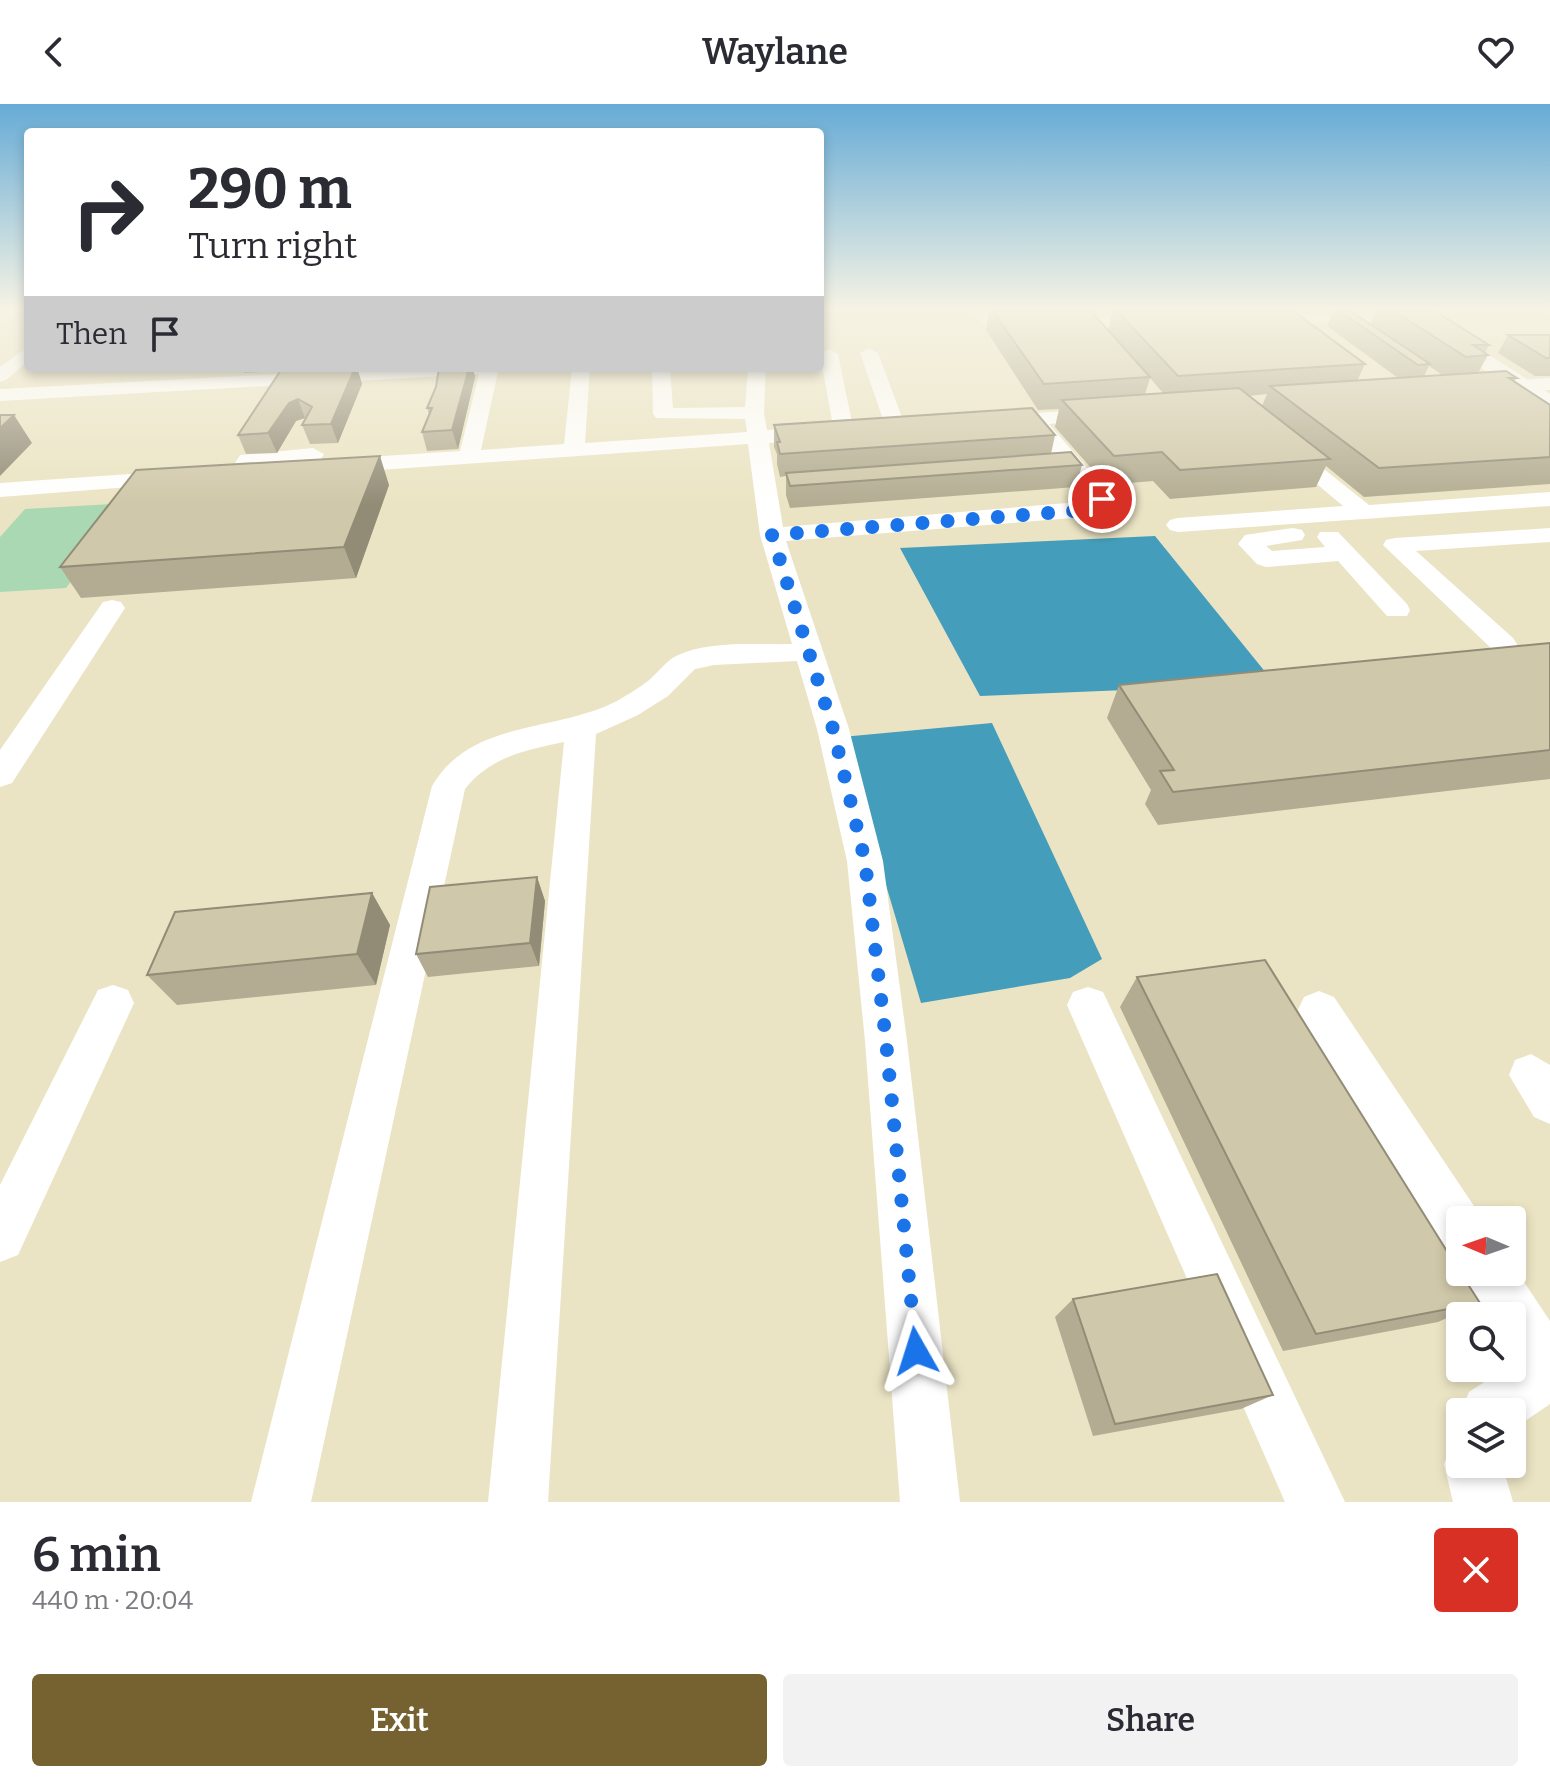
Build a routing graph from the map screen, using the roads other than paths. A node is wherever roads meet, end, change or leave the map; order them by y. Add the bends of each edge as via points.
1 (96, 375) edge
2 (187, 375) edge
3 (350, 375) edge
4 (489, 375) edge
5 (580, 375) edge
6 (661, 375) edge
7 (757, 375) edge
8 (833, 375) edge
9 (879, 375) edge
10 (1506, 375) edge
11 (180, 384) junction
12 (1550, 384) edge
13 (1522, 386) junction
14 (1477, 389) edge
15 (82, 390) junction
16 (0, 395) edge
17 (1550, 405) edge
18 (1130, 412) edge
19 (1034, 419) junction
20 (973, 423) edge
21 (756, 425) junction
22 (844, 432) junction
23 (1269, 434) edge
24 (301, 449) dead end
25 (574, 450) junction
26 (469, 457) junction
27 (375, 464) junction
28 (1073, 464) junction
29 (1042, 467) edge
30 (318, 482) edge
31 (793, 485) edge
32 (186, 486) edge
33 (766, 487) junction
34 (11, 489) edge
35 (1550, 499) edge
36 (1364, 512) junction
37 (0, 513) edge
38 (1317, 523) junction
39 (1178, 525) dead end
40 (772, 535) junction
41 (1550, 535) edge
42 (1345, 553) junction
43 (112, 608) dead end
44 (1397, 610) dead end
45 (1503, 644) edge
46 (808, 652) junction
47 (581, 728) junction
48 (0, 775) edge
49 (113, 1003) dead end
50 (1088, 1005) dead end
51 (1319, 1010) dead end
52 (1446, 1208) edge
53 (0, 1237) edge
54 (1496, 1286) edge
55 (1550, 1370) edge
56 (1509, 1398) edge
57 (1477, 1478) edge
58 (281, 1502) edge
59 (518, 1502) edge
60 (930, 1502) edge
61 (1315, 1502) edge
62 (1483, 1502) edge

1 - 15 street
2 - 11 street
3 - 11 street
4 - 26 street
5 - 25 street
6 - 21 street via 663,414
7 - 21 street
8 - 22 street
9 - 22 street via 904,428
10 - 13 main road
11 - 15 street
12 - 13 street
13 - 14 street
13 - 17 main road
15 - 16 street
18 - 19 street
19 - 20 street
19 - 28 street
21 - 22 street
21 - 25 street
21 - 33 street
23 - 36 street
24 - 27 street via 248,460 235,480
25 - 26 street
26 - 27 street
27 - 30 street via 366,478
28 - 29 street
28 - 40 street via 1103,505
31 - 33 street
32 - 34 street
33 - 40 street
34 - 37 street
35 - 36 street
36 - 38 street
38 - 39 street
38 - 42 street
38 - 42 street via 1250,544 1266,559
40 - 46 street
41 - 45 street via 1395,545
42 - 44 street
43 - 48 street
46 - 47 street via 714,656 685,663 637,702
46 - 60 street via 865,861
47 - 58 street via 514,741 468,762 449,786
47 - 59 street
49 - 53 street
50 - 61 street
51 - 52 street
54 - 55 street
55 - 56 street
57 - 62 street

